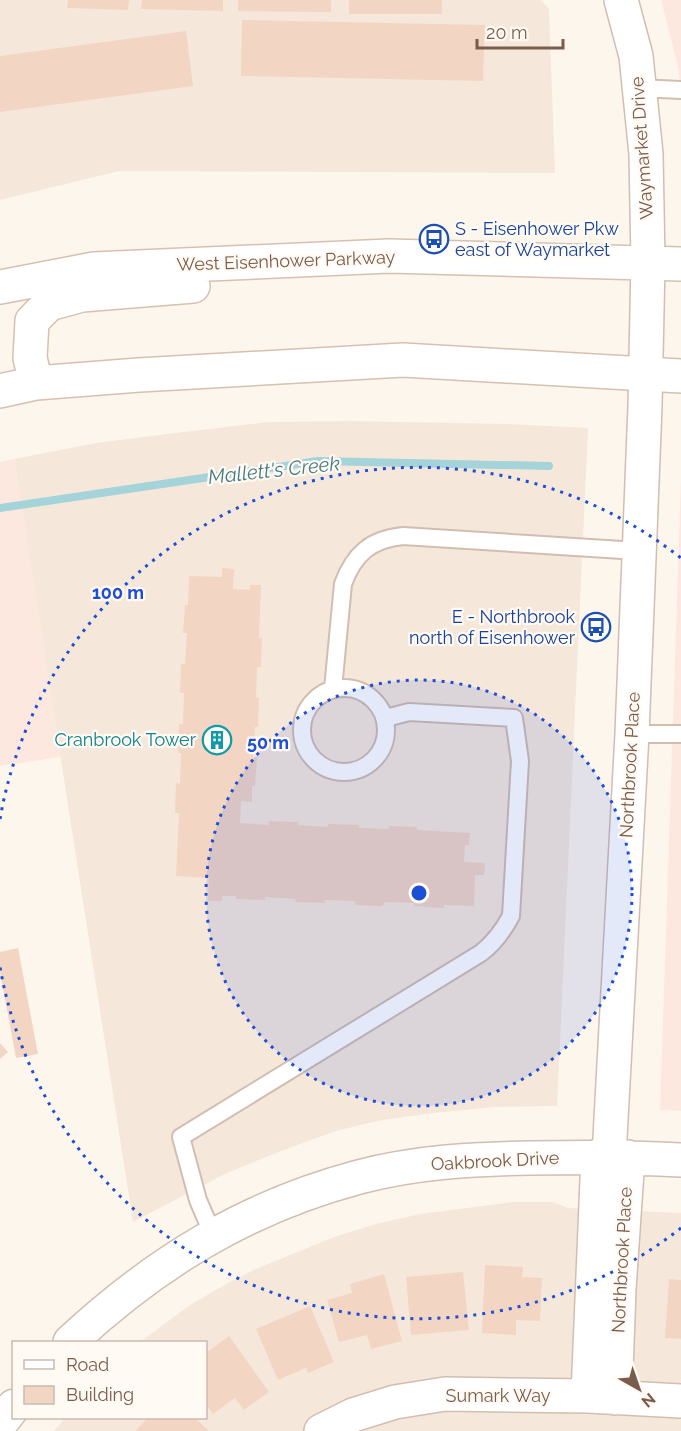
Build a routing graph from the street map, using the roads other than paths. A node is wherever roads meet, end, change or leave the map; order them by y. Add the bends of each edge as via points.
1 (621, 0) edge
2 (680, 87) edge
3 (639, 88) junction
4 (389, 256) junction
5 (648, 262) junction
6 (681, 264) edge
7 (0, 287) edge
8 (644, 374) junction
9 (681, 376) edge
10 (36, 383) junction
11 (0, 391) edge
12 (638, 551) junction
13 (333, 688) junction
14 (386, 718) junction
15 (632, 734) junction
16 (681, 734) edge
17 (612, 1157) junction
18 (681, 1160) edge
19 (213, 1235) junction
20 (71, 1341) edge
21 (602, 1397) junction
22 (681, 1401) edge
23 (12, 1409) edge
24 (0, 1424) edge
25 (321, 1431) edge

1 - 3 street, Waymarket Drive via 636,56
2 - 3 lane
3 - 5 street, Waymarket Drive via 646,154
4 - 5 street, West Eisenhower Parkway
4 - 7 street, West Eisenhower Parkway via 94,269
4 - 10 street via 335,275 82,295 49,304 32,321 30,358
5 - 6 street, West Eisenhower Parkway
5 - 8 street, Waymarket Drive
8 - 9 street
8 - 10 street via 403,360
8 - 12 street, Northbrook Place
10 - 11 street
12 - 13 lane via 386,537 371,545 348,569 343,584
12 - 15 street, Northbrook Place
13 - 14 lane via 350,687 366,693 378,703
13 - 14 lane via 312,702 302,725 303,741 323,768 356,771 371,764 382,751 387,735
14 - 19 lane via 409,712 514,718 520,761 511,916 494,943 481,953 181,1137 198,1200
15 - 16 lane
15 - 17 street, Northbrook Place
17 - 18 street, Oakbrook Drive
17 - 19 street, Oakbrook Drive via 476,1159 420,1165 359,1177 282,1202
17 - 21 street, Northbrook Place
19 - 20 street, Oakbrook Drive via 166,1263
21 - 22 street, Sumark Way
21 - 25 street, Sumark Way via 445,1394 394,1402 353,1415
23 - 24 street

